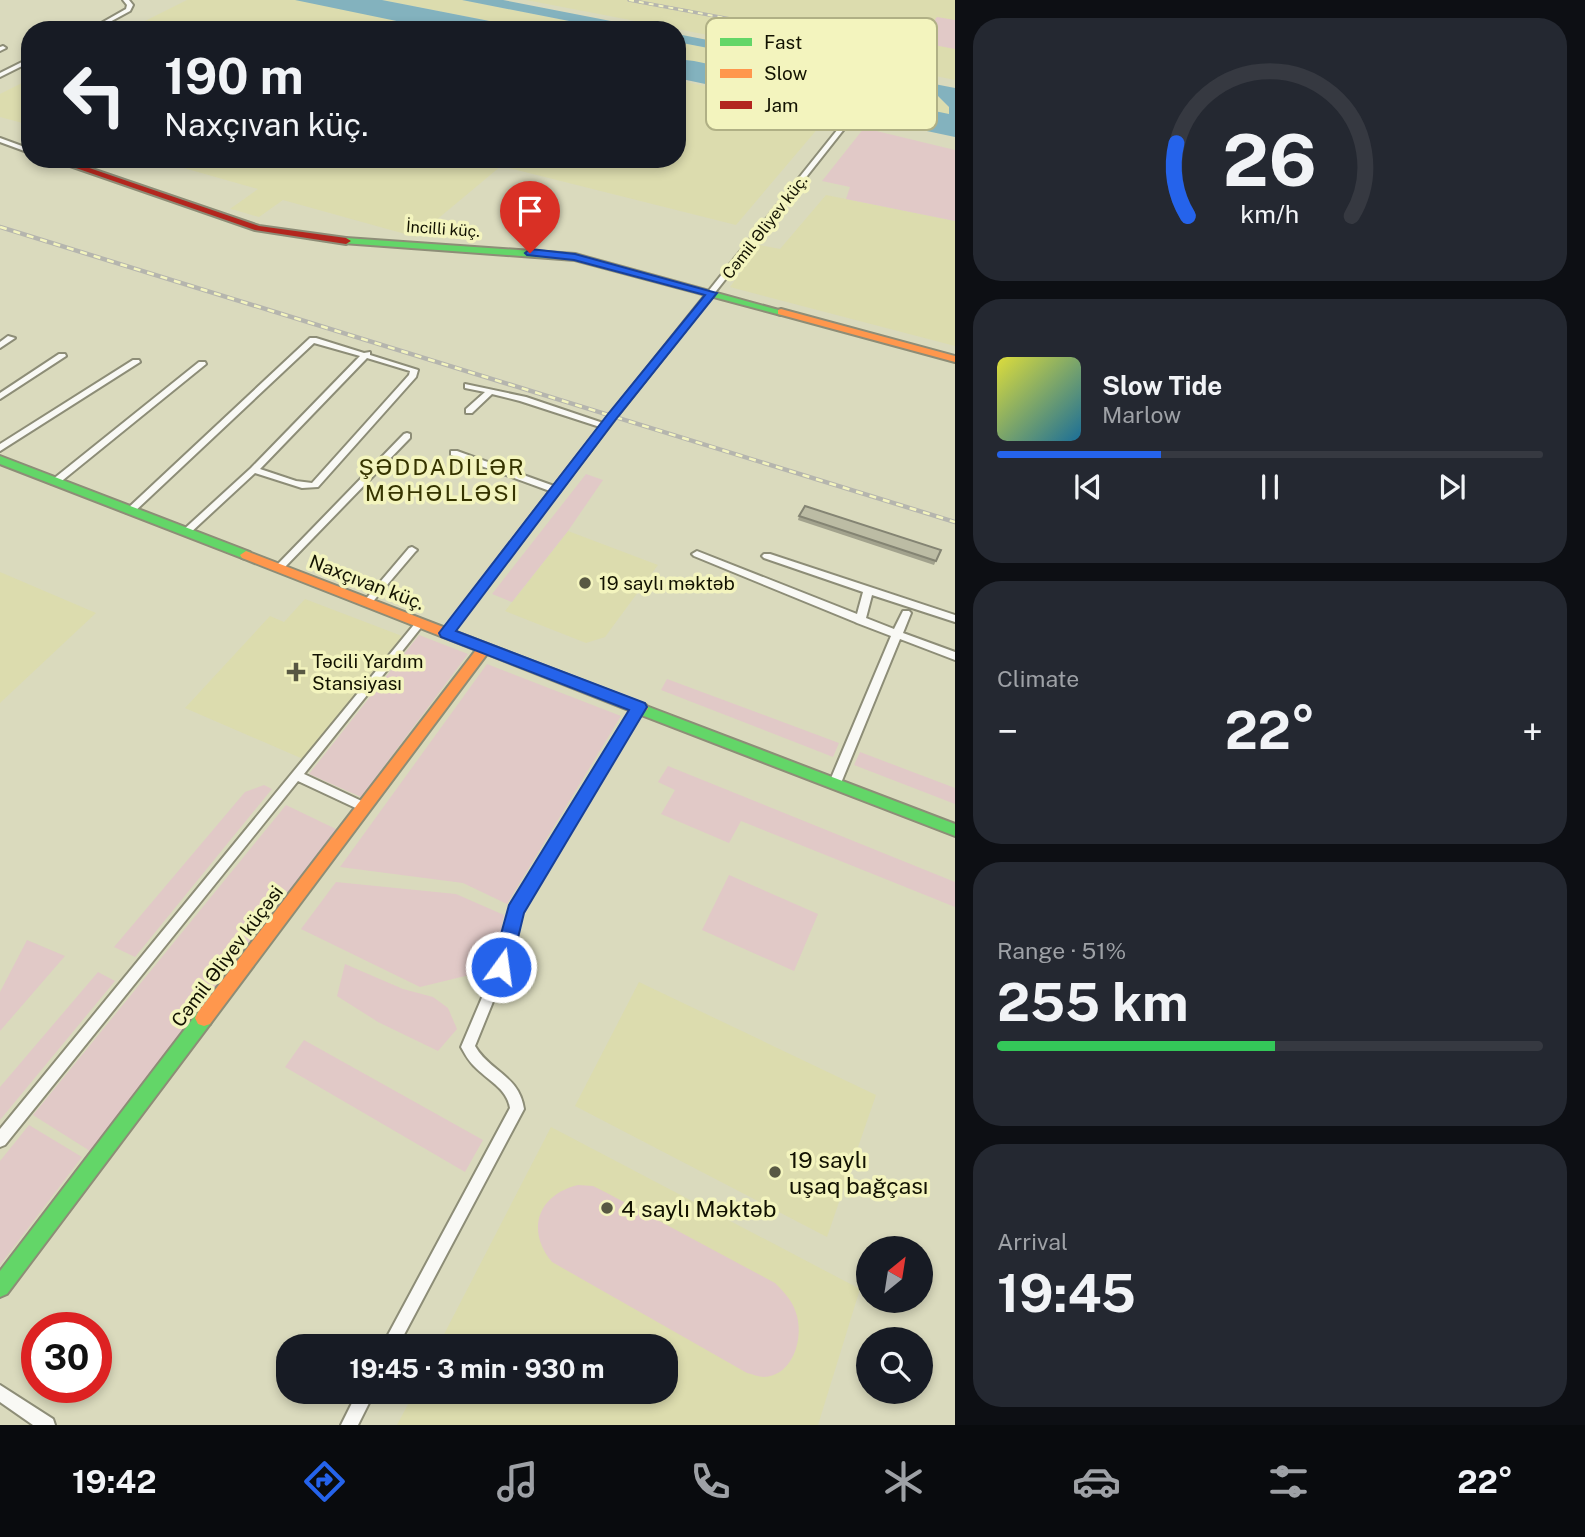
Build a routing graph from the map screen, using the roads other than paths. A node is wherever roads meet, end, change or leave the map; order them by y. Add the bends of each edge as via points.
1 (126, 0) edge
2 (108, 21) edge
3 (21, 64) edge
4 (2, 73) edge
5 (841, 130) edge
6 (0, 140) edge
7 (21, 148) edge
8 (80, 168) edge
9 (712, 293) junction
10 (11, 338) dead end
11 (0, 346) edge
12 (367, 354) junction
13 (62, 356) dead end
14 (955, 359) edge
15 (136, 362) dead end
16 (202, 364) dead end
17 (468, 386) dead end
18 (491, 391) junction
19 (0, 397) edge
20 (469, 411) dead end
21 (605, 426) junction
22 (407, 436) dead end
23 (0, 448) edge
24 (454, 453) dead end
25 (0, 460) edge
26 (254, 470) junction
27 (55, 482) junction
28 (555, 490) junction
29 (131, 511) junction
30 (186, 532) junction
31 (412, 550) dead end
32 (697, 554) dead end
33 (767, 556) dead end
34 (279, 568) junction
35 (868, 590) junction
36 (367, 603) junction
37 (906, 613) dead end
38 (955, 619) edge
39 (860, 621) junction
40 (420, 623) junction
41 (446, 633) junction
42 (897, 635) junction
43 (485, 648) junction
44 (955, 656) edge
45 (639, 707) junction
46 (298, 776) junction
47 (835, 783) junction
48 (364, 807) junction
49 (955, 830) edge
50 (0, 1140) edge
51 (0, 1287) edge
52 (396, 1334) edge
53 (0, 1393) edge
54 (360, 1404) edge
55 (47, 1425) edge
56 (349, 1425) edge

1 - 2 street via 128,10
3 - 4 street
5 - 9 street, Cəmil Əliyev küç.
6 - 7 street
8 - 9 street, İncilli küç. via 223,218 278,232 575,257
9 - 14 street, İncilli küç.
9 - 21 street, Cəmil Əliyev küç.
10 - 11 street
12 - 26 street
12 - 26 street via 407,366 414,370 413,375 315,485
12 - 29 street via 318,340 308,343
13 - 19 street
15 - 23 street
16 - 27 street
17 - 18 street
18 - 20 street
18 - 21 street
21 - 28 street, Cəmil Əliyev küç.
22 - 34 street
24 - 28 street
25 - 27 street, Naxçıvan küç.
26 - 30 street
27 - 29 street, Naxçıvan küç.
28 - 41 street, Cəmil Əliyev küç.
29 - 30 street, Naxçıvan küç.
30 - 34 street, Naxçıvan küç.
31 - 36 street
32 - 39 street
33 - 35 street
34 - 36 street, Naxçıvan küç.
35 - 38 street
35 - 39 street
36 - 40 street, Naxçıvan küç.
37 - 42 street
39 - 42 street
40 - 41 street, Naxçıvan küç.
40 - 46 street
41 - 43 street, Naxçıvan küç.
42 - 44 street
42 - 47 street
43 - 45 street, Naxçıvan küç.
43 - 48 street, Cəmil Əliyev küçəsi
45 - 47 street, Naxçıvan küç.
45 - 52 street via 516,911 501,967 468,1047 476,1060 513,1092 517,1109
46 - 48 street
46 - 50 street
47 - 49 street, Naxçıvan küç.
48 - 51 street, Cəmil Əliyev küçəsi
53 - 55 street
54 - 56 street

